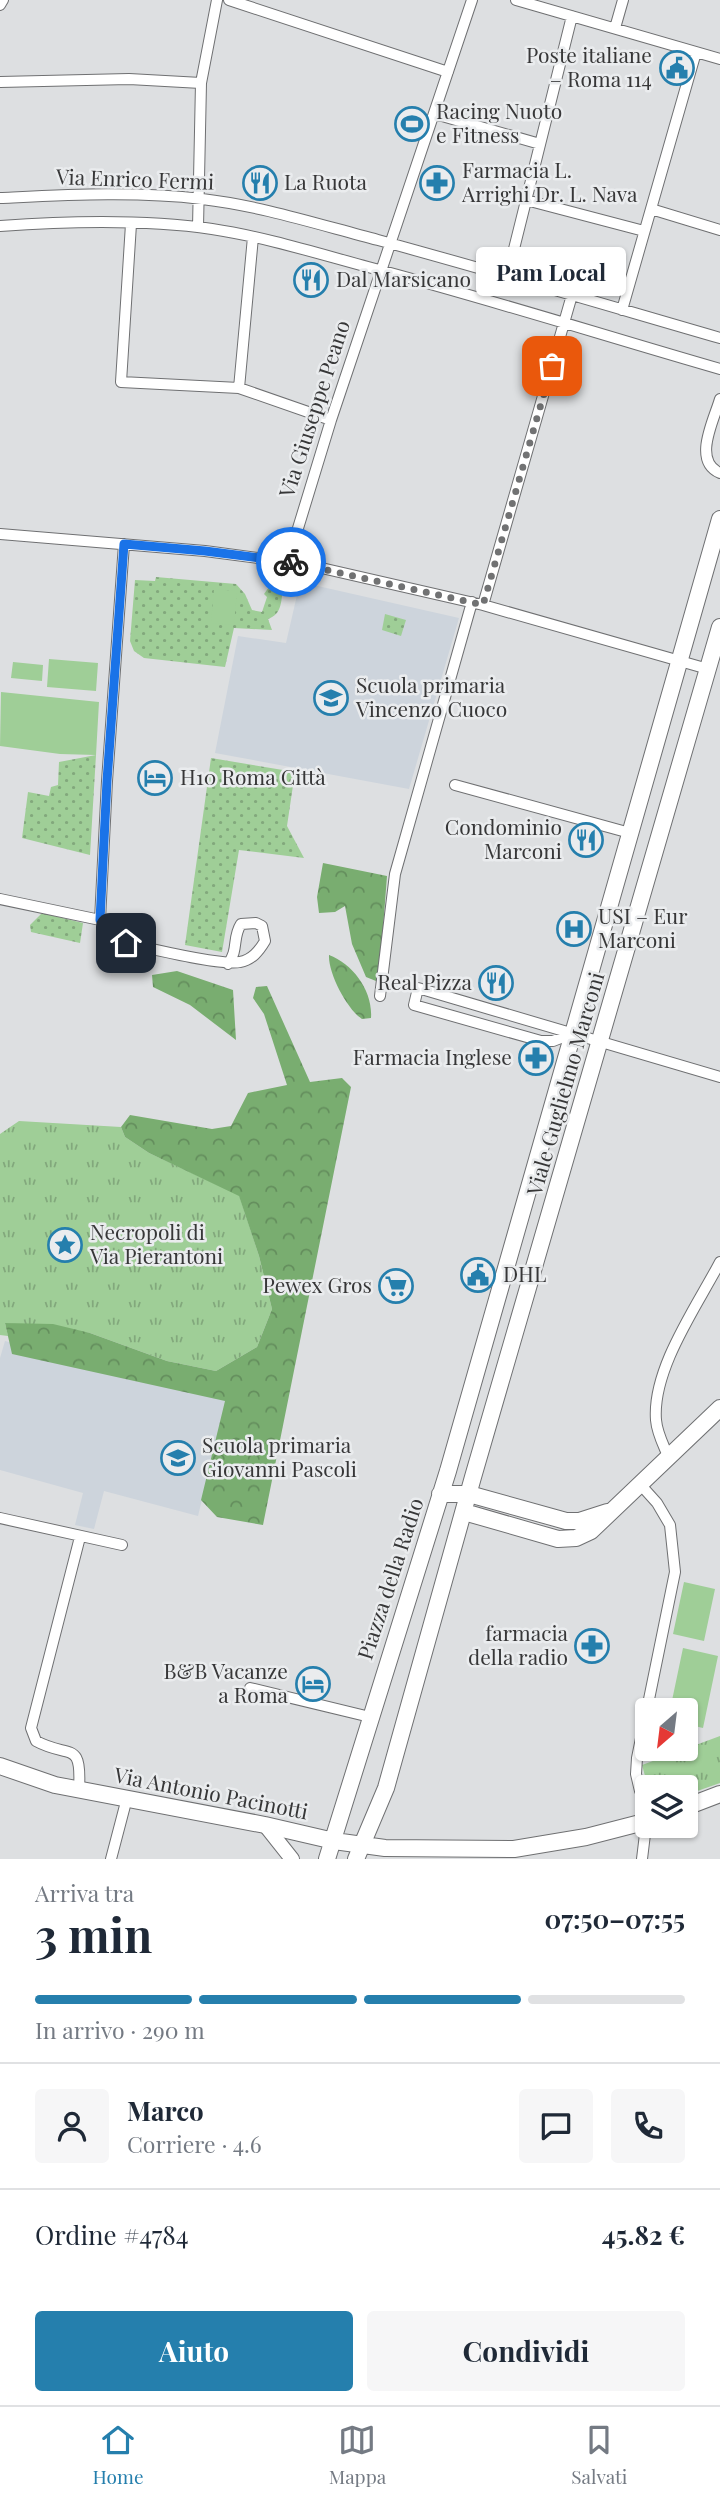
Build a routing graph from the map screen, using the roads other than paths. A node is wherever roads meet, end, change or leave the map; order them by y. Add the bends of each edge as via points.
1 (3, 0) edge
2 (217, 0) edge
3 (229, 0) edge
4 (472, 0) edge
5 (516, 0) edge
6 (623, 0) edge
7 (0, 5) edge
8 (572, 16) junction
9 (615, 28) junction
10 (696, 52) junction
11 (720, 59) edge
12 (448, 72) junction
13 (0, 82) edge
14 (201, 83) junction
15 (435, 114) junction
16 (540, 144) junction
17 (0, 198) edge
18 (200, 199) junction
19 (526, 200) junction
20 (651, 209) junction
21 (131, 224) junction
22 (0, 226) edge
23 (198, 228) junction
24 (720, 230) edge
25 (645, 231) junction
26 (253, 237) junction
27 (390, 243) junction
28 (381, 270) junction
29 (507, 277) junction
30 (572, 295) junction
31 (622, 310) junction
32 (564, 322) junction
33 (720, 338) edge
34 (720, 369) edge
35 (239, 388) junction
36 (720, 399) edge
37 (331, 419) junction
38 (720, 473) edge
39 (720, 519) edge
40 (0, 534) edge
41 (124, 544) junction
42 (288, 561) junction
43 (477, 604) junction
44 (720, 627) edge
45 (674, 658) junction
46 (708, 669) junction
47 (455, 785) dead end
48 (630, 833) junction
49 (0, 899) edge
50 (100, 920) junction
51 (228, 964) dead end
52 (380, 996) dead end
53 (571, 1034) junction
54 (600, 1041) junction
55 (720, 1077) edge
56 (720, 1262) edge
57 (720, 1408) edge
58 (668, 1455) junction
59 (639, 1483) junction
60 (440, 1494) junction
61 (470, 1494) junction
62 (609, 1511) junction
63 (464, 1512) junction
64 (0, 1518) edge
65 (80, 1537) junction
66 (122, 1545) dead end
67 (250, 1688) dead end
68 (370, 1717) junction
69 (0, 1766) edge
70 (638, 1775) edge
71 (0, 1780) edge
72 (41, 1781) junction
73 (79, 1789) junction
74 (720, 1794) edge
75 (127, 1798) junction
76 (698, 1802) edge
77 (635, 1820) edge
78 (265, 1825) junction
79 (644, 1838) edge
80 (334, 1841) junction
81 (360, 1852) edge
82 (502, 1854) edge
83 (385, 1858) edge
84 (111, 1859) edge
85 (292, 1859) edge
86 (327, 1859) edge
87 (642, 1859) edge

1 - 7 street
2 - 14 street
3 - 12 street
4 - 12 street
5 - 8 street
6 - 9 street
8 - 9 street
8 - 16 street
9 - 10 street
10 - 11 street
10 - 20 street
12 - 15 street
13 - 14 street via 129,79
14 - 18 street
15 - 16 street
15 - 27 street
16 - 19 street
17 - 18 street, Via Enrico Fermi
18 - 23 street
18 - 27 street, Via Enrico Fermi
19 - 25 street
19 - 29 street
20 - 24 street
20 - 25 street
21 - 22 street, Via Enrico Fermi
21 - 23 street, Via Enrico Fermi
21 - 35 street via 121,382
23 - 26 street, Via Enrico Fermi
25 - 31 street
26 - 28 street, Via Enrico Fermi
26 - 35 street
27 - 28 street
27 - 29 street, Via Enrico Fermi
28 - 32 street, Via Enrico Fermi
28 - 37 street, Via Giuseppe Peano
29 - 30 street, Via Enrico Fermi
30 - 31 street, Via Enrico Fermi
30 - 32 street
31 - 33 street, Via Enrico Fermi
32 - 34 street, Via Enrico Fermi
32 - 43 street
35 - 37 street
36 - 38 street via 705,452 708,463
37 - 42 street, Via Giuseppe Peano
39 - 45 main road, Viale Guglielmo Marconi
40 - 41 street
41 - 42 street
41 - 50 street
42 - 43 street
43 - 45 street
43 - 52 street via 395,874
44 - 46 main road, Viale Guglielmo Marconi
45 - 46 street
45 - 48 main road, Viale Guglielmo Marconi
46 - 54 main road, Viale Guglielmo Marconi
47 - 48 street
48 - 53 main road, Viale Guglielmo Marconi
49 - 50 street
50 - 51 street via 126,943
53 - 53 street via 563,1030 418,988 414,1005 541,1041
53 - 54 street
53 - 60 main road, Viale Guglielmo Marconi
54 - 55 street
54 - 61 main road, Viale Guglielmo Marconi
56 - 58 street via 676,1344 660,1385 656,1420
57 - 58 main road
58 - 59 main road
59 - 62 main road
59 - 70 street via 670,1525 675,1566 636,1758
60 - 61 main road, Piazza della Radio
60 - 68 main road, Piazza della Radio
61 - 62 main road, Piazza della Radio via 566,1521
61 - 63 main road, Viale Guglielmo Marconi
62 - 63 main road via 588,1534 570,1539
63 - 81 main road via 386,1788
64 - 65 street
65 - 66 street
65 - 73 street via 31,1725 33,1737 41,1743 75,1755 80,1764
67 - 68 street
68 - 80 main road, Piazza della Radio
69 - 72 main road, Via Antonio Pacinotti
71 - 72 main road, Via Antonio Pacinotti
72 - 73 main road, Via Antonio Pacinotti
73 - 75 main road, Via Antonio Pacinotti
74 - 76 main road
75 - 78 main road, Via Antonio Pacinotti
75 - 84 street
77 - 82 main road via 586,1837
78 - 80 main road, Via Antonio Pacinotti
78 - 85 street
79 - 87 street
80 - 81 main road, Via Antonio Pacinotti
80 - 86 main road
81 - 82 main road, Via Antonio Pacinotti
81 - 83 main road, Via Antonio Pacinotti
82 - 83 main road, Via Antonio Pacinotti

